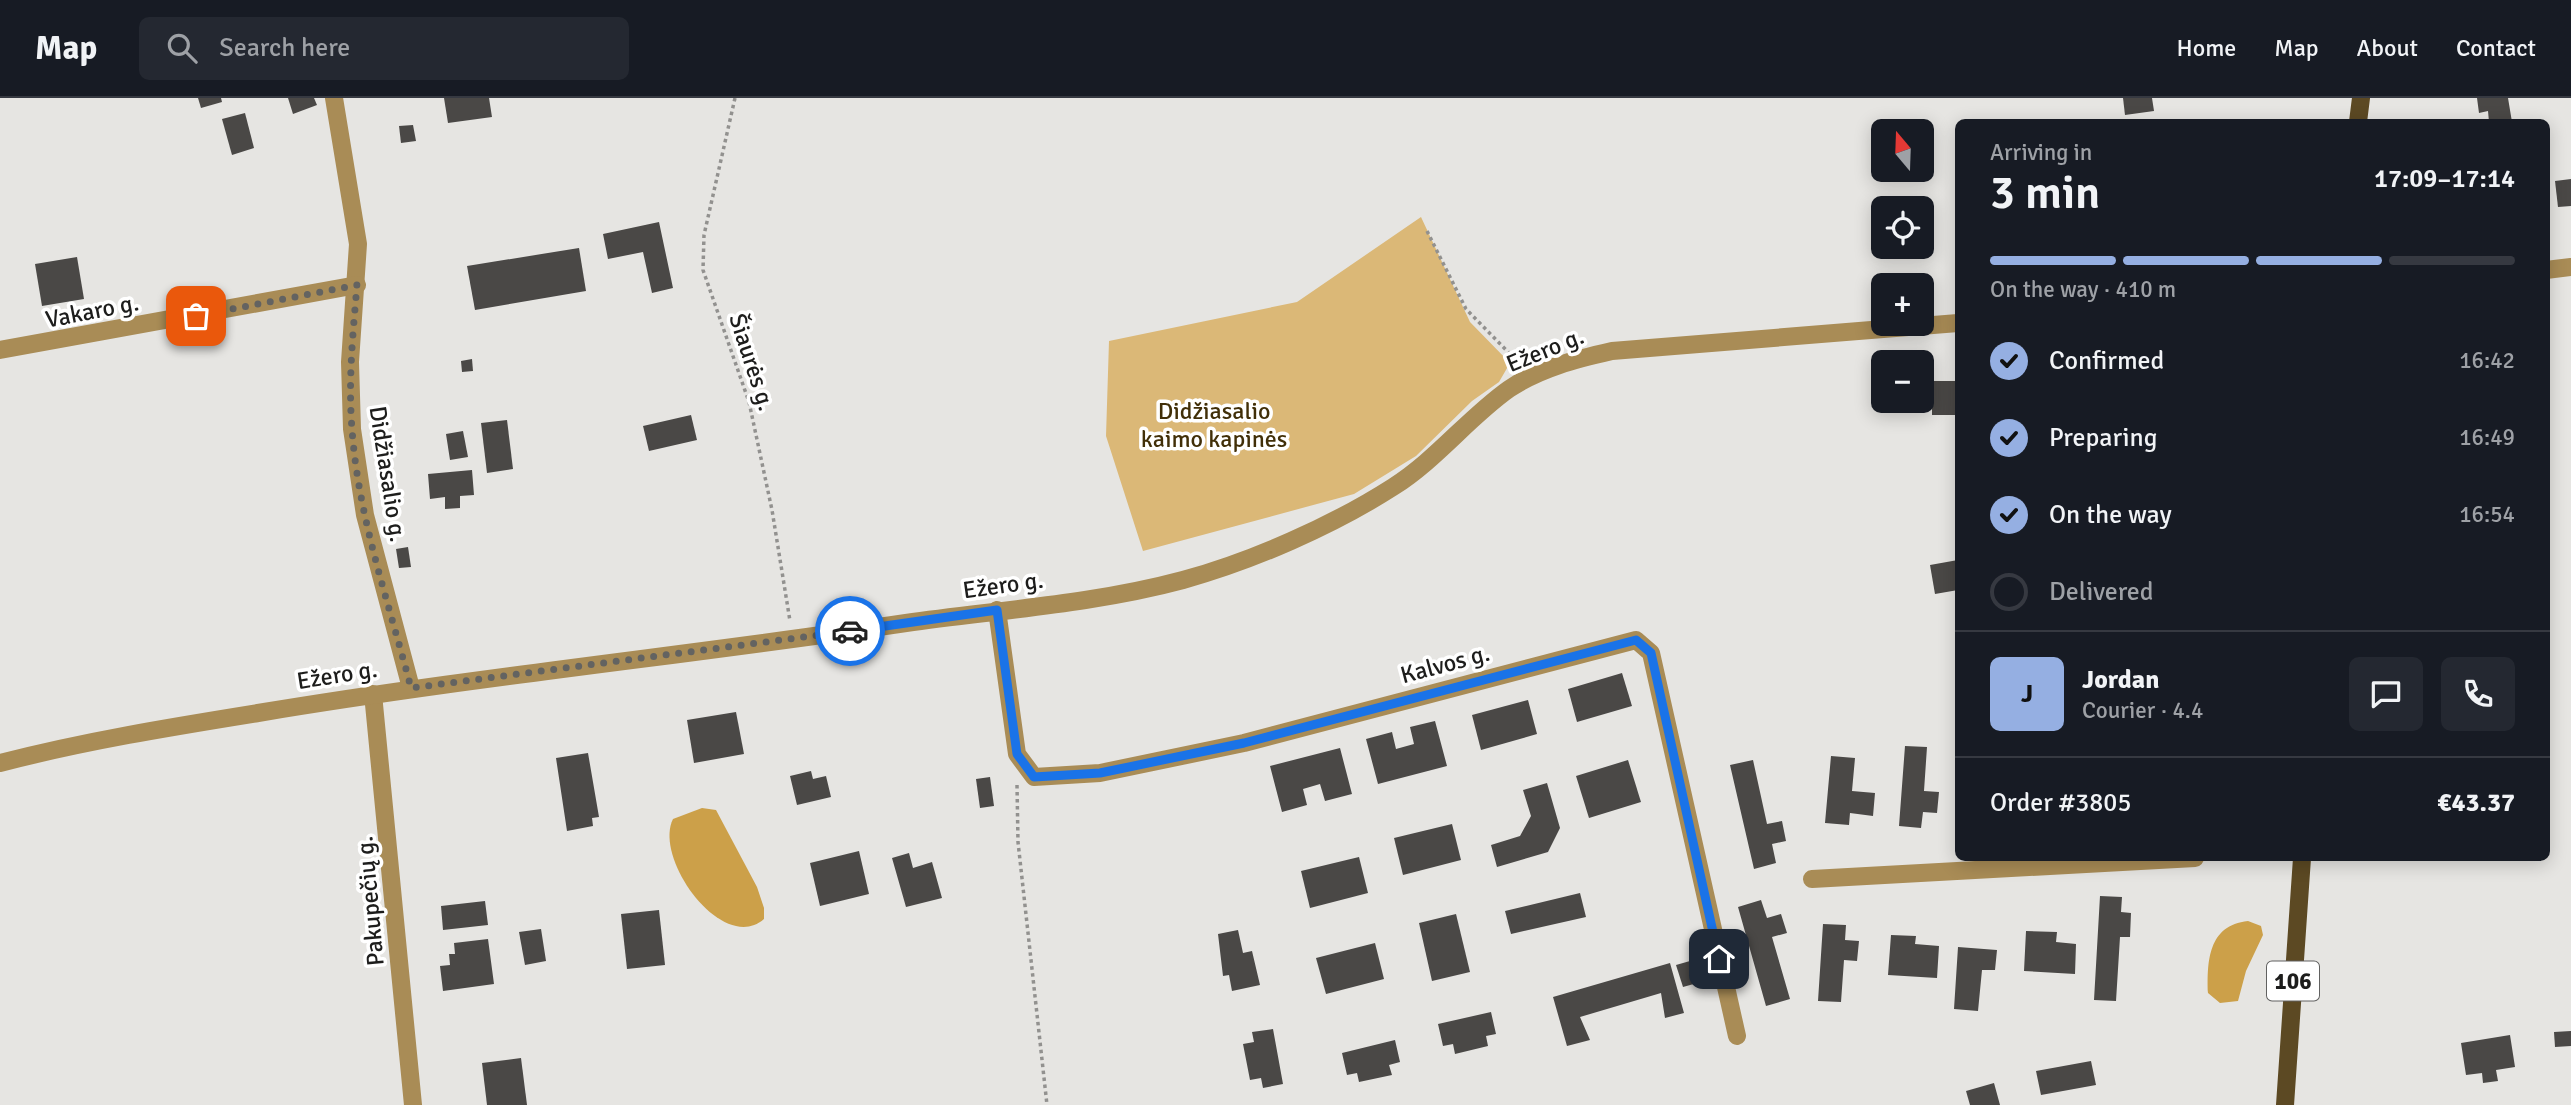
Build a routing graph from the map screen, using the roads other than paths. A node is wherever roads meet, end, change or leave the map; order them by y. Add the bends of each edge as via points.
1 (334, 98) edge
2 (2361, 98) edge
3 (2358, 119) edge
4 (2571, 267) edge
5 (2550, 270) edge
6 (357, 285) junction
7 (1955, 323) edge
8 (0, 351) edge
9 (997, 610) junction
10 (411, 688) junction
11 (373, 694) junction
12 (0, 763) edge
13 (2140, 861) edge
14 (2302, 861) edge
15 (1812, 879) dead end
16 (1737, 1036) dead end
17 (413, 1105) edge
18 (2285, 1105) edge

1 - 6 street, Didžiasalio g. via 358,244
2 - 3 main road
4 - 5 street
6 - 8 street, Vakaro g.
6 - 10 street, Didžiasalio g. via 352,429 365,515
7 - 9 street, Ežero g. via 1612,351 1577,359 1529,377 1507,391 1393,487 1245,559 1127,593
9 - 10 street, Ežero g.
9 - 16 street, Kalvos g. via 1017,754 1034,777 1100,773 1244,743 1636,640 1651,653
10 - 11 street, Ežero g.
11 - 12 street, Ežero g. via 84,741
11 - 17 street, Pakupečių g.
13 - 15 street
14 - 18 main road, 106

